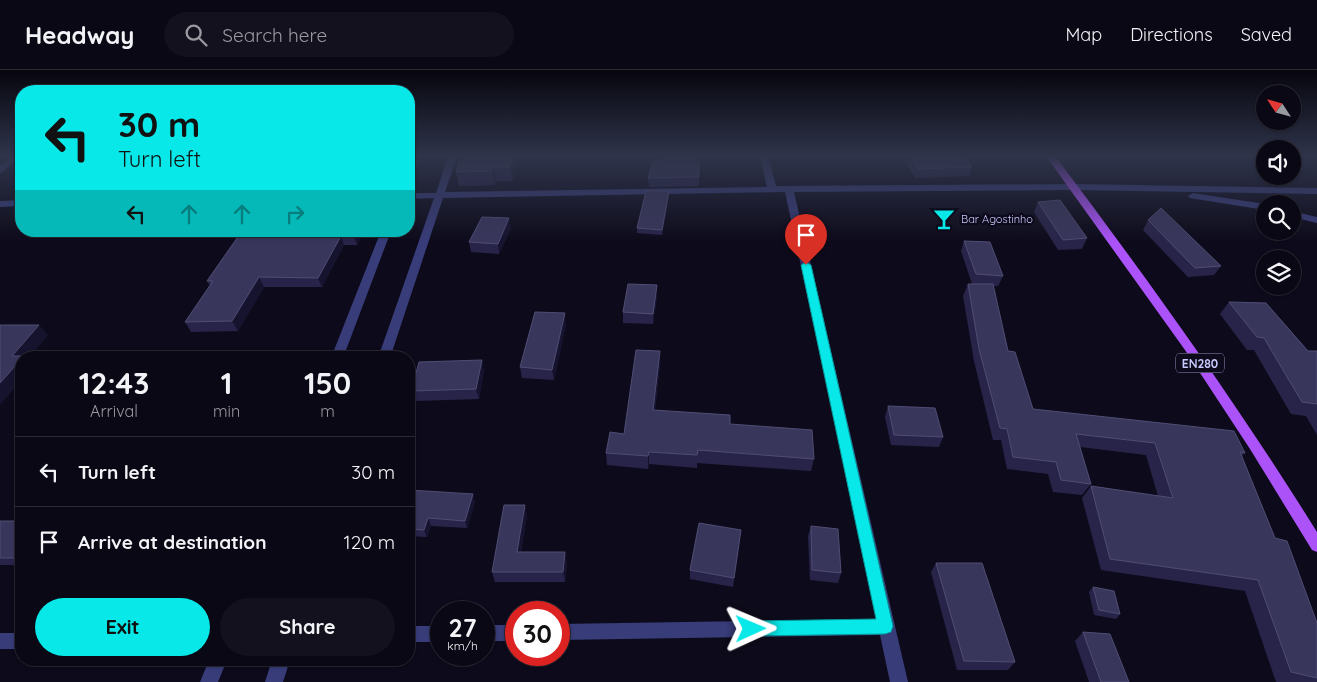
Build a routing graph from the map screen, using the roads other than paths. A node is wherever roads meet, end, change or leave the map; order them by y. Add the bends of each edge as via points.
1 (443, 185) edge
2 (771, 185) edge
3 (1072, 185) edge
4 (1074, 187) junction
5 (772, 189) junction
6 (790, 189) junction
7 (1143, 189) junction
8 (1317, 191) edge
9 (440, 195) junction
10 (415, 196) edge
11 (15, 203) edge
12 (0, 204) edge
13 (1256, 206) edge
14 (1301, 216) edge
15 (1317, 220) edge
16 (384, 237) edge
17 (340, 351) edge
18 (386, 351) edge
19 (1317, 545) edge
20 (885, 626) junction
21 (570, 632) edge
22 (415, 634) edge
23 (430, 634) edge
24 (0, 641) edge
25 (15, 641) edge
26 (216, 666) edge
27 (279, 666) edge
28 (209, 682) edge
29 (274, 682) edge
30 (899, 682) edge

1 - 9 street
2 - 5 street
3 - 4 main road, EN280
4 - 6 street
4 - 7 street
4 - 19 main road, EN280 via 1220,391
5 - 6 street
5 - 9 street
6 - 20 street
7 - 8 street
7 - 13 street
9 - 10 street
9 - 18 street
11 - 12 street
14 - 15 street
16 - 17 street
20 - 21 street
20 - 30 street
22 - 23 street
24 - 25 street
26 - 28 street
27 - 29 street

